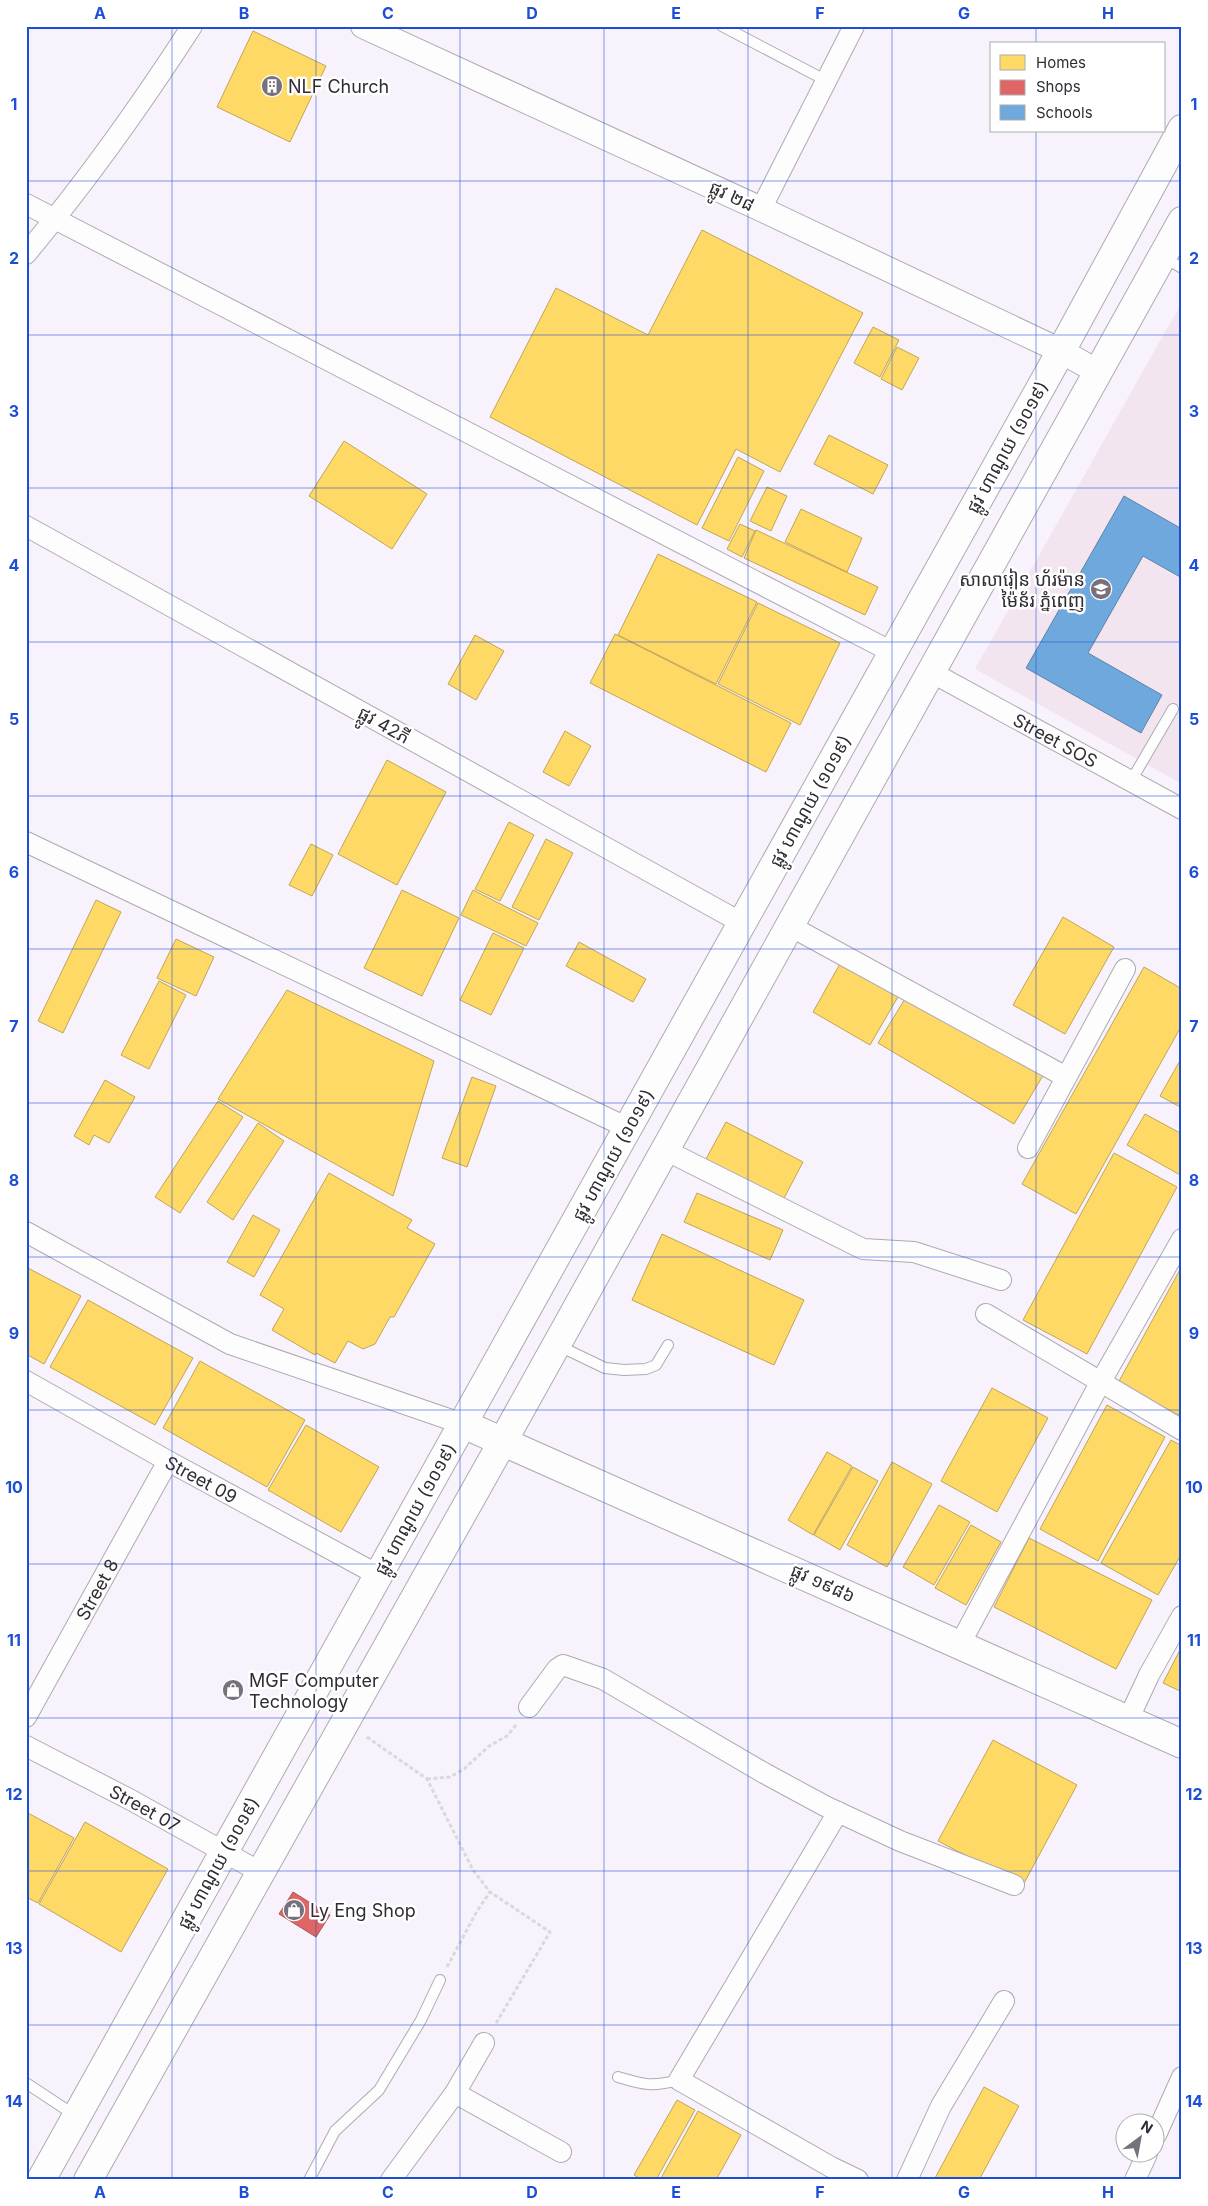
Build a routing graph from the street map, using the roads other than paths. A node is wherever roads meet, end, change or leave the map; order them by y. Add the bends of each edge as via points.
1 (192, 26) edge
2 (363, 26) edge
3 (722, 26) edge
4 (854, 26) edge
5 (827, 81) junction
6 (1182, 129) edge
7 (26, 204) edge
8 (761, 209) junction
9 (56, 219) junction
10 (1182, 221) edge
11 (26, 254) edge
12 (1172, 262) edge
13 (1061, 350) junction
14 (1098, 372) junction
15 (26, 526) edge
16 (892, 652) junction
17 (931, 672) junction
18 (1173, 709) dead end
19 (1131, 781) junction
20 (1182, 809) edge
21 (26, 842) edge
22 (742, 923) junction
23 (790, 926) junction
24 (1125, 969) dead end
25 (1066, 1077) junction
26 (628, 1128) junction
27 (1028, 1148) dead end
28 (665, 1150) junction
29 (26, 1232) edge
30 (1182, 1239) edge
31 (1001, 1280) dead end
32 (986, 1314) dead end
33 (556, 1344) junction
34 (668, 1345) dead end
35 (26, 1381) edge
36 (1100, 1383) junction
37 (463, 1424) junction
38 (1182, 1430) edge
39 (503, 1441) junction
40 (168, 1461) junction
41 (378, 1575) junction
42 (1182, 1616) edge
43 (960, 1644) junction
44 (529, 1708) road end
45 (26, 1717) edge
46 (1128, 1720) junction
47 (1182, 1744) edge
48 (26, 1746) edge
49 (838, 1812) junction
50 (224, 1852) junction
51 (260, 1872) junction
52 (1014, 1885) dead end
53 (440, 1980) road end
54 (1004, 2001) dead end
55 (484, 2043) road end
56 (618, 2077) dead end
57 (1182, 2077) edge
58 (679, 2080) junction
59 (26, 2083) edge
60 (456, 2093) junction
61 (1165, 2114) edge
62 (77, 2116) junction
63 (561, 2152) dead end
64 (1143, 2164) edge
65 (41, 2180) edge
66 (88, 2180) edge
67 (309, 2180) edge
68 (391, 2180) edge
69 (858, 2180) edge
70 (907, 2180) edge
71 (1136, 2180) edge

1 - 9 street via 156,82
2 - 8 street, ផ្លូវ ២៨
3 - 5 lane
4 - 5 street
5 - 8 street
6 - 13 main road, ផ្លូវ ហាណូយ (១០១៩)
7 - 9 street
8 - 13 street, ផ្លូវ ២៨
9 - 11 street
9 - 16 street
10 - 12 main road
12 - 14 main road
13 - 14 street, ផ្លូវ ២៨
13 - 16 main road, ផ្លូវ ហាណូយ (១០១៩)
14 - 17 main road
15 - 22 street, ផ្លូវ 42ភី
16 - 22 main road, ផ្លូវ ហាណូយ (១០១៩)
17 - 19 street, Street SOS
17 - 23 main road
18 - 19 lane
19 - 20 street, Street SOS
21 - 26 street
22 - 26 main road, ផ្លូវ ហាណូយ (១០១៩)
23 - 25 street
23 - 28 main road
24 - 25 street
25 - 27 street
26 - 37 main road, ផ្លូវ ហាណូយ (១០១៩)
28 - 31 street via 863,1249 914,1252
28 - 33 main road
29 - 37 street via 230,1344
30 - 36 street
32 - 36 street
33 - 34 lane via 605,1368 624,1370 656,1365
33 - 39 main road
35 - 40 street, Street 09
36 - 38 street
36 - 43 street
37 - 39 main road, ផ្លូវ ១៩៨៦
37 - 41 main road, ផ្លូវ ហាណូយ (១០១៩)
39 - 43 main road, ផ្លូវ ១៩៨៦
39 - 51 main road
40 - 41 street, Street 09
40 - 45 street, Street 8
41 - 50 main road, ផ្លូវ ហាណូយ (១០១៩)
42 - 46 street
43 - 46 main road, ផ្លូវ ១៩៨៦
44 - 49 street via 557,1669 563,1665 574,1667 603,1678 756,1769
46 - 47 main road, ផ្លូវ ១៩៨៦
48 - 50 street, Street 07
49 - 52 street via 900,1841
49 - 58 street
50 - 51 street, Street 07
50 - 62 main road, ផ្លូវ ហាណូយ (១០១៩)
51 - 66 main road
53 - 67 lane via 379,2090 335,2131
54 - 70 street via 941,2106
55 - 60 street
56 - 58 lane via 645,2085
57 - 61 street
58 - 69 street
59 - 62 lane
60 - 63 street
60 - 68 street
62 - 65 main road, ផ្លូវ ហាណូយ (១០១៩)
64 - 71 street

